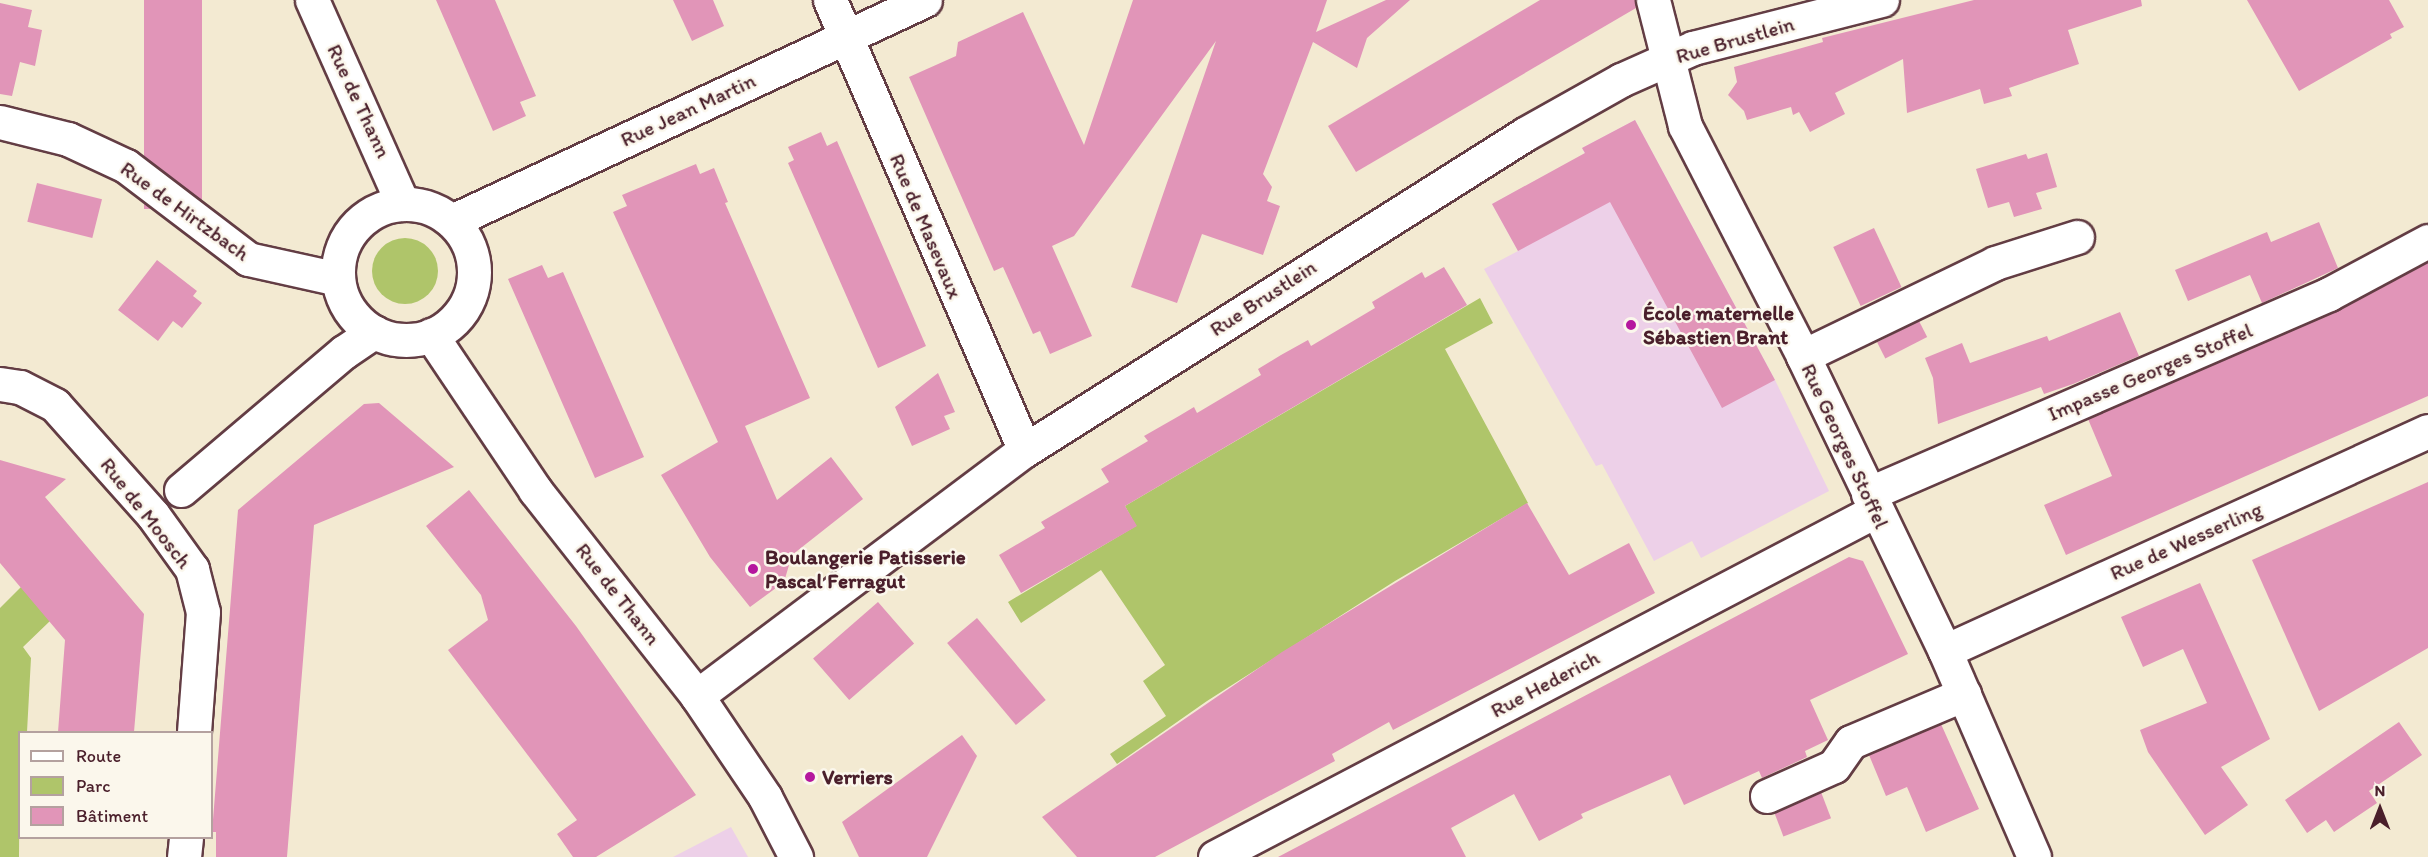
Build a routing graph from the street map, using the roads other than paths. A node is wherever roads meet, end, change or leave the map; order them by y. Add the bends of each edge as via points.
1 (312, 0) edge
2 (830, 0) edge
3 (925, 0) edge
4 (1653, 0) edge
5 (1882, 0) edge
6 (846, 37) junction
7 (1666, 61) junction
8 (0, 122) edge
9 (403, 204) junction
10 (452, 221) junction
11 (2077, 237) dead end
12 (2428, 241) edge
13 (338, 279) junction
14 (374, 332) junction
15 (431, 335) junction
16 (1803, 356) junction
17 (0, 384) edge
18 (2428, 431) edge
19 (1025, 450) junction
20 (181, 490) dead end
21 (1871, 502) junction
22 (1945, 651) junction
23 (1964, 694) junction
24 (697, 696) junction
25 (194, 731) edge
26 (1767, 796) dead end
27 (186, 839) edge
28 (184, 857) edge
29 (796, 857) edge
30 (1215, 857) edge
31 (2034, 857) edge

1 - 9 street, Rue de Thann
2 - 6 street, Rue de Masevaux
3 - 6 street, Rue Jean Martin
4 - 7 street, Rue Georges Stoffel
5 - 7 street, Rue Brustlein via 1693,48
6 - 10 street, Rue Jean Martin
6 - 19 street, Rue de Masevaux
7 - 16 street, Rue Georges Stoffel via 1685,126
7 - 19 street, Rue Brustlein via 1612,86 1434,189
8 - 13 street, Rue de Hirtzbach via 68,139 126,166 248,259
9 - 10 street via 429,207
9 - 13 street via 373,212 359,222 341,251
10 - 15 street via 470,246 474,279 462,311
11 - 16 street via 1995,263
12 - 21 street, Impasse Georges Stoffel via 2329,294
13 - 14 street via 345,303
14 - 15 street via 402,340
14 - 20 street via 344,352
15 - 24 street, Rue de Thann via 536,490
16 - 21 street, Rue Georges Stoffel
17 - 25 street, Rue de Moosch via 20,387 55,405 153,515 192,569 203,612
18 - 22 street, Rue de Wesserling
19 - 24 street, Rue Brustlein
21 - 22 street, Rue Georges Stoffel
21 - 30 street, Rue Hederich
22 - 23 street, Rue Georges Stoffel
23 - 26 street via 1851,742 1834,766
23 - 31 street, Rue Georges Stoffel
24 - 29 street, Rue de Thann via 765,797
27 - 28 street

